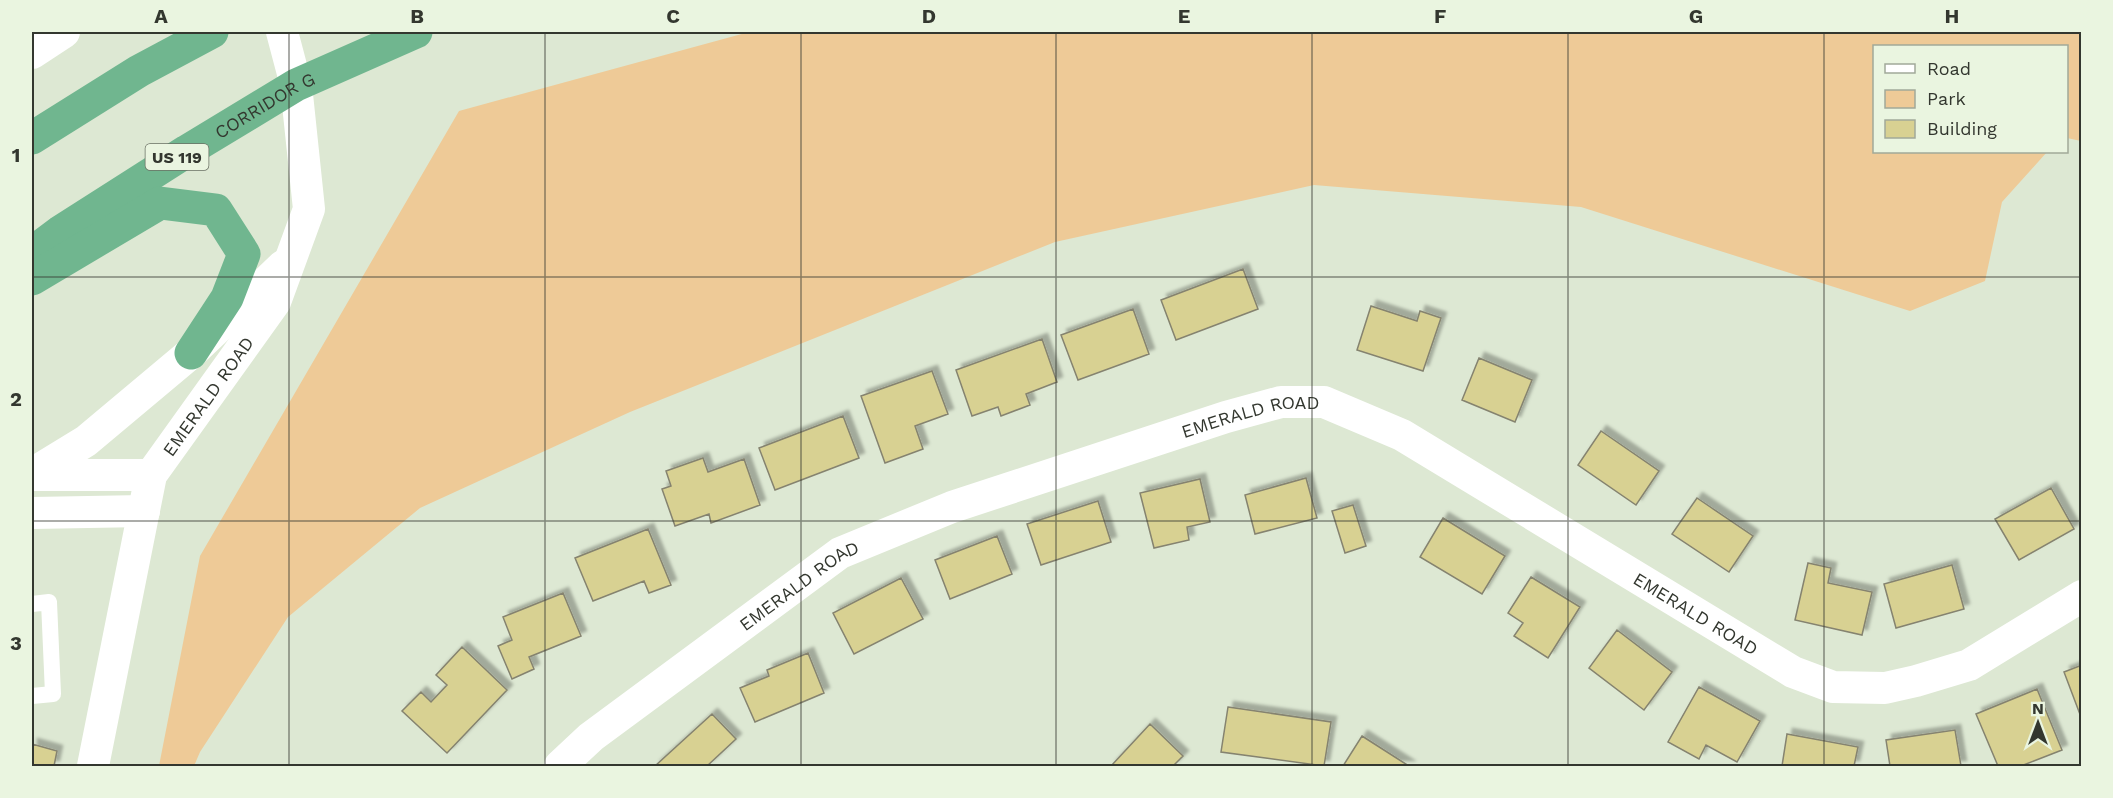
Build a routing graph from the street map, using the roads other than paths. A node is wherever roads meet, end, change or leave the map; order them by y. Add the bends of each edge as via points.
1 (63, 32) edge
2 (212, 32) edge
3 (282, 32) edge
4 (416, 32) edge
5 (32, 53) edge
6 (296, 85) junction
7 (32, 138) edge
8 (32, 253) edge
9 (290, 260) junction
10 (32, 279) edge
11 (191, 353) junction
12 (32, 474) edge
13 (151, 475) junction
14 (144, 511) junction
15 (32, 513) edge
16 (2082, 596) edge
17 (32, 604) edge
18 (32, 696) edge
19 (93, 766) edge
20 (560, 766) edge

1 - 5 street
2 - 7 highway via 139,71
3 - 6 street, EMERALD ROAD
4 - 6 highway, CORRIDOR G / US 119
6 - 8 highway, CORRIDOR G / US 119 via 177,157
6 - 9 street, EMERALD ROAD via 309,209
9 - 11 street
9 - 13 street, EMERALD ROAD via 275,302
10 - 11 highway via 160,203 216,210 244,254 227,298
11 - 12 street via 86,441
12 - 13 street
13 - 14 street, EMERALD ROAD
14 - 15 street
14 - 19 street, EMERALD ROAD
16 - 20 street, EMERALD ROAD via 1969,665 1885,688 1833,687 1793,672 1402,435 1324,402 1281,402 952,507 840,553 591,737
17 - 18 lane via 49,602 53,694

